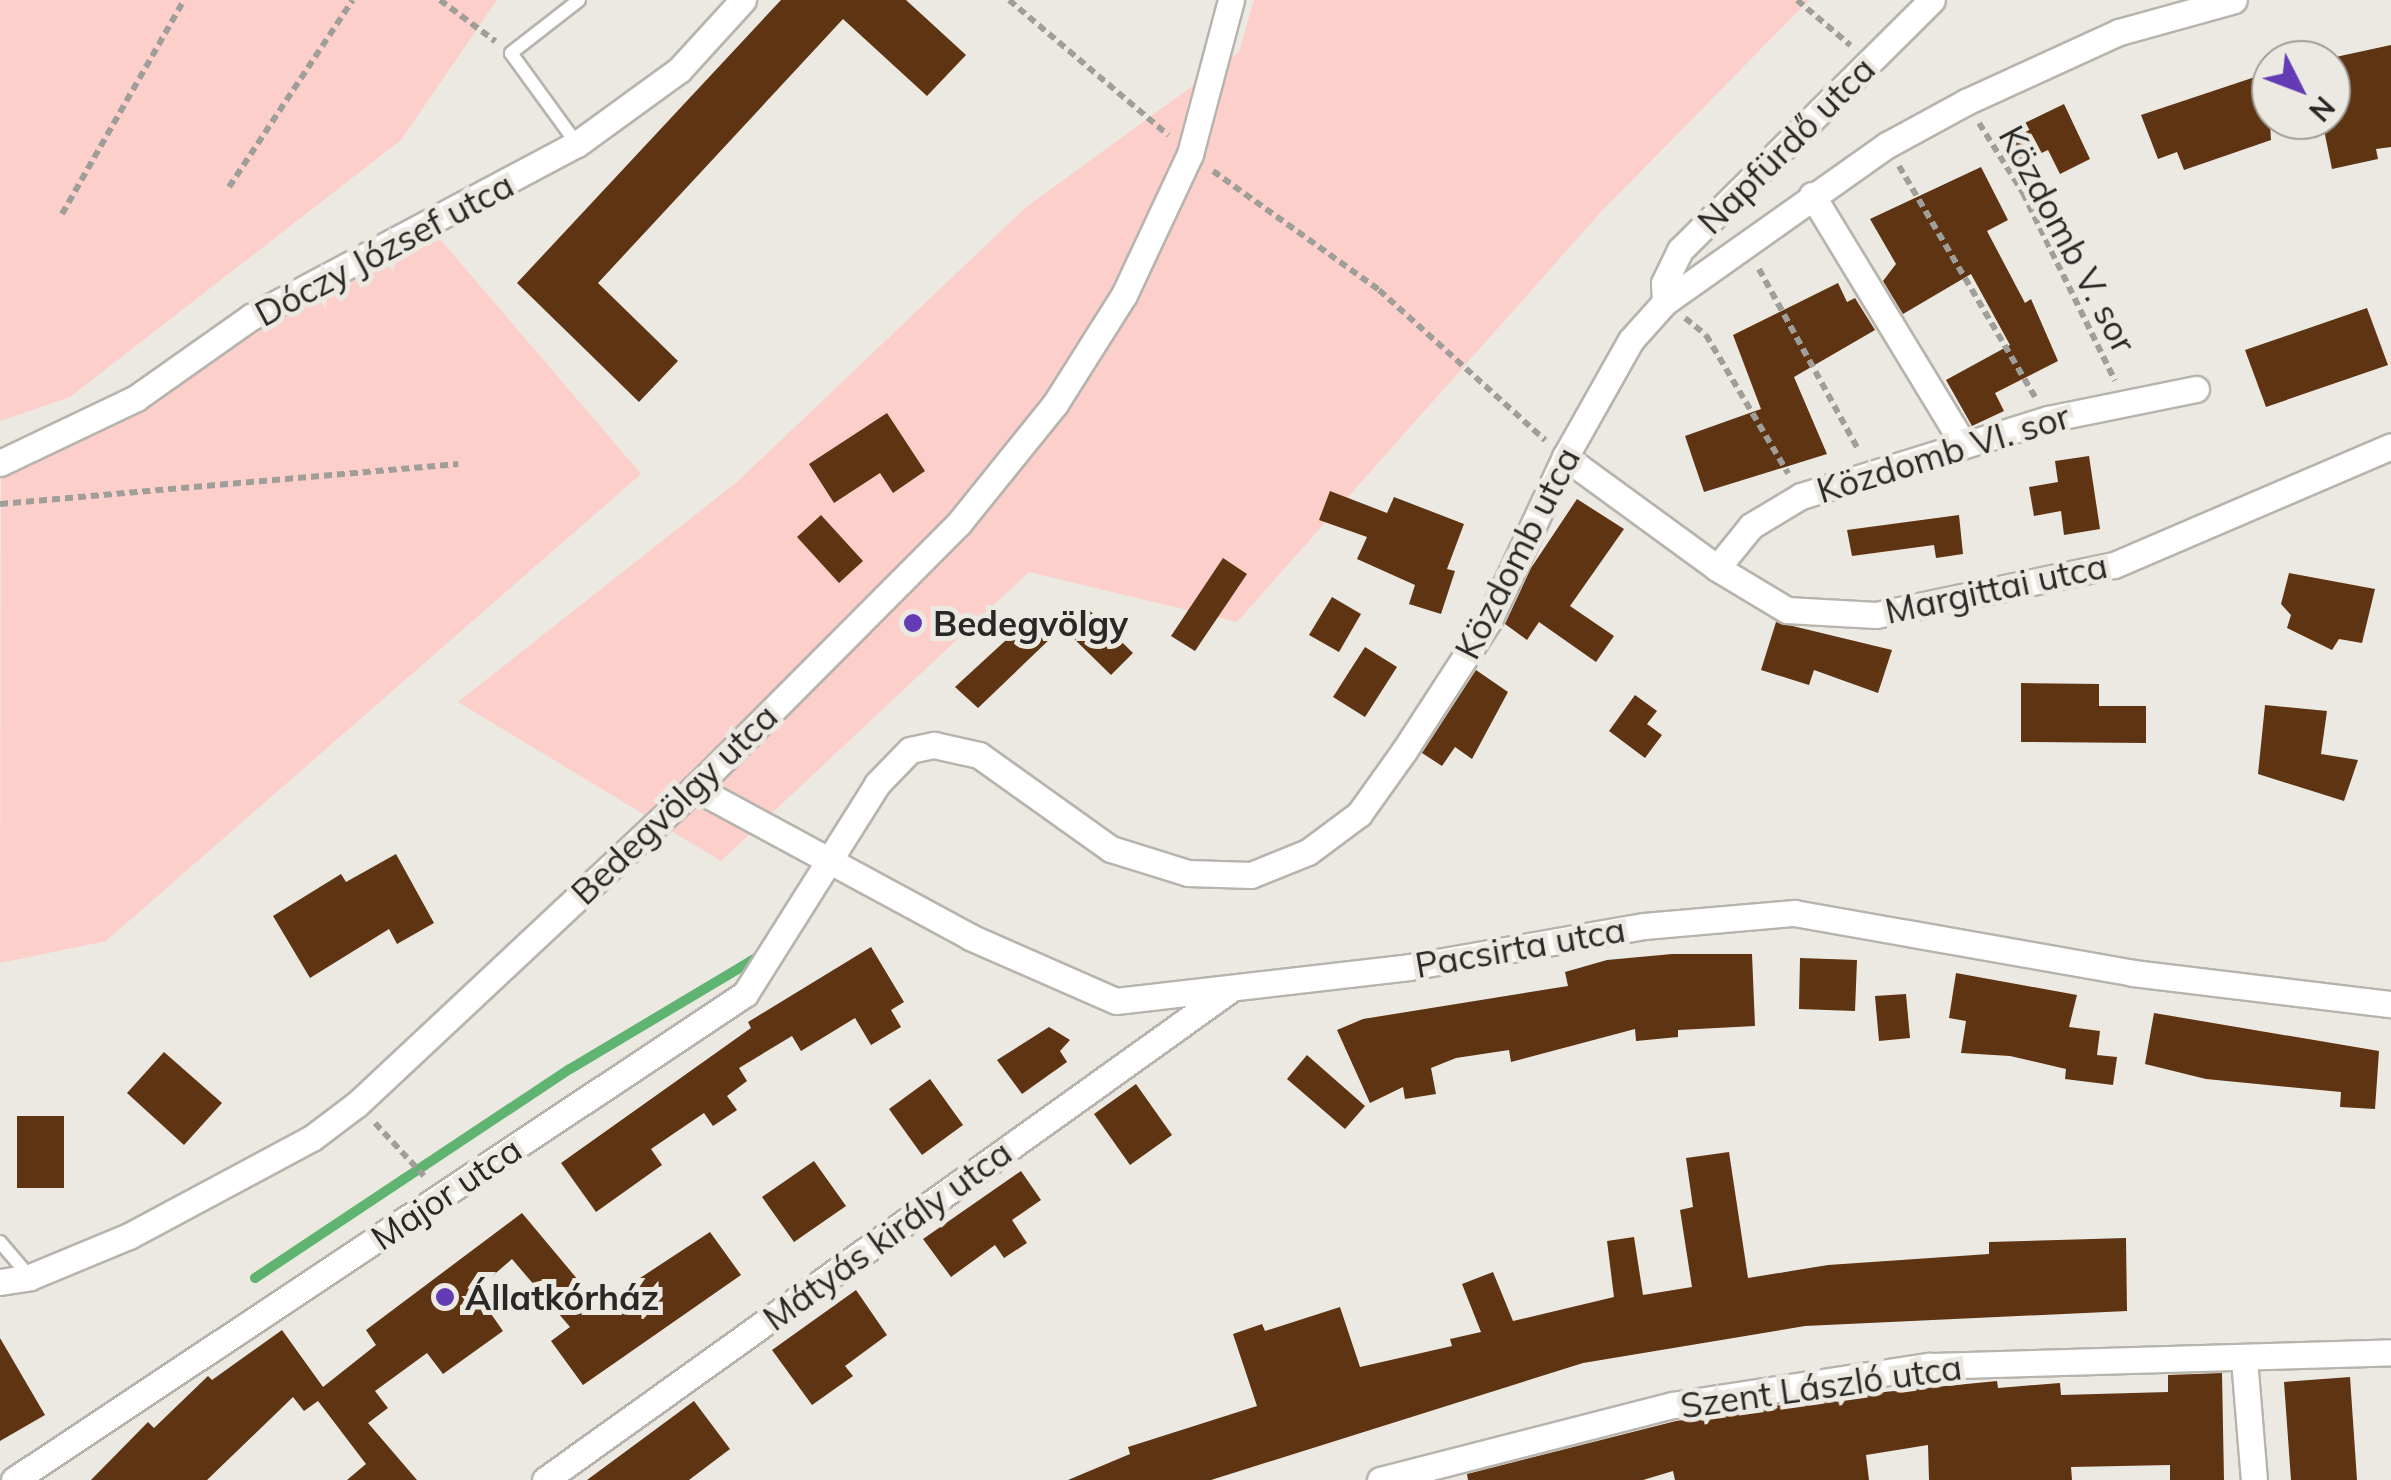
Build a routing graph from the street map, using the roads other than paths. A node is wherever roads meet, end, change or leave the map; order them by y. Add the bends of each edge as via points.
1 (579, 0) edge
2 (743, 0) edge
3 (1231, 0) edge
4 (1932, 0) edge
5 (2234, 0) edge
6 (577, 144) junction
7 (1812, 195) junction
8 (1665, 302) junction
9 (2196, 389) dead end
10 (1963, 443) junction
11 (2391, 446) edge
12 (1565, 457) junction
13 (0, 462) edge
14 (1717, 568) junction
15 (695, 788) junction
16 (828, 858) junction
17 (1230, 990) junction
18 (2391, 1004) edge
19 (0, 1242) edge
20 (30, 1277) junction
21 (0, 1282) edge
22 (2391, 1352) edge
23 (2244, 1359) junction
24 (14, 1480) edge
25 (544, 1480) edge
26 (1380, 1480) edge
27 (2254, 1480) edge

1 - 6 lane via 511,53
2 - 6 street, Dóczy József utca via 678,70
3 - 15 street, Bedegvölgy utca via 1190,154 1124,294 1055,404 960,523
4 - 8 street, Napfürdő utca via 1680,250 1664,283
5 - 7 street, Közdomb utca via 2119,32 1966,102
6 - 13 street, Dóczy József utca via 251,317 136,398
7 - 8 street, Közdomb utca
7 - 10 street
8 - 12 street, Közdomb utca via 1630,340
9 - 10 street, Közdomb VI. sor via 2124,400
10 - 14 street, Közdomb VI. sor via 1801,496 1752,526
11 - 14 street, Margittai utca via 2114,565 1876,615 1787,610
12 - 14 street, Margittai utca
12 - 16 street, Közdomb utca via 1489,620 1404,751 1359,814 1308,852 1251,875 1188,873 1112,850 979,755 934,744 910,750 877,784
15 - 16 street, Pacsirta utca
15 - 20 street, Bedegvölgy utca via 312,1138 129,1236
16 - 17 street, Pacsirta utca via 1073,987 1116,1001
16 - 24 street, Major utca via 794,925 745,994
17 - 18 street, Pacsirta utca via 1644,926 1794,913 2134,973
17 - 25 street, Mátyás király utca
19 - 20 lane
20 - 21 street, Bedegvölgy utca
22 - 23 street, Szent László utca
23 - 26 street, Szent László utca via 1930,1366 1674,1405
23 - 27 street

